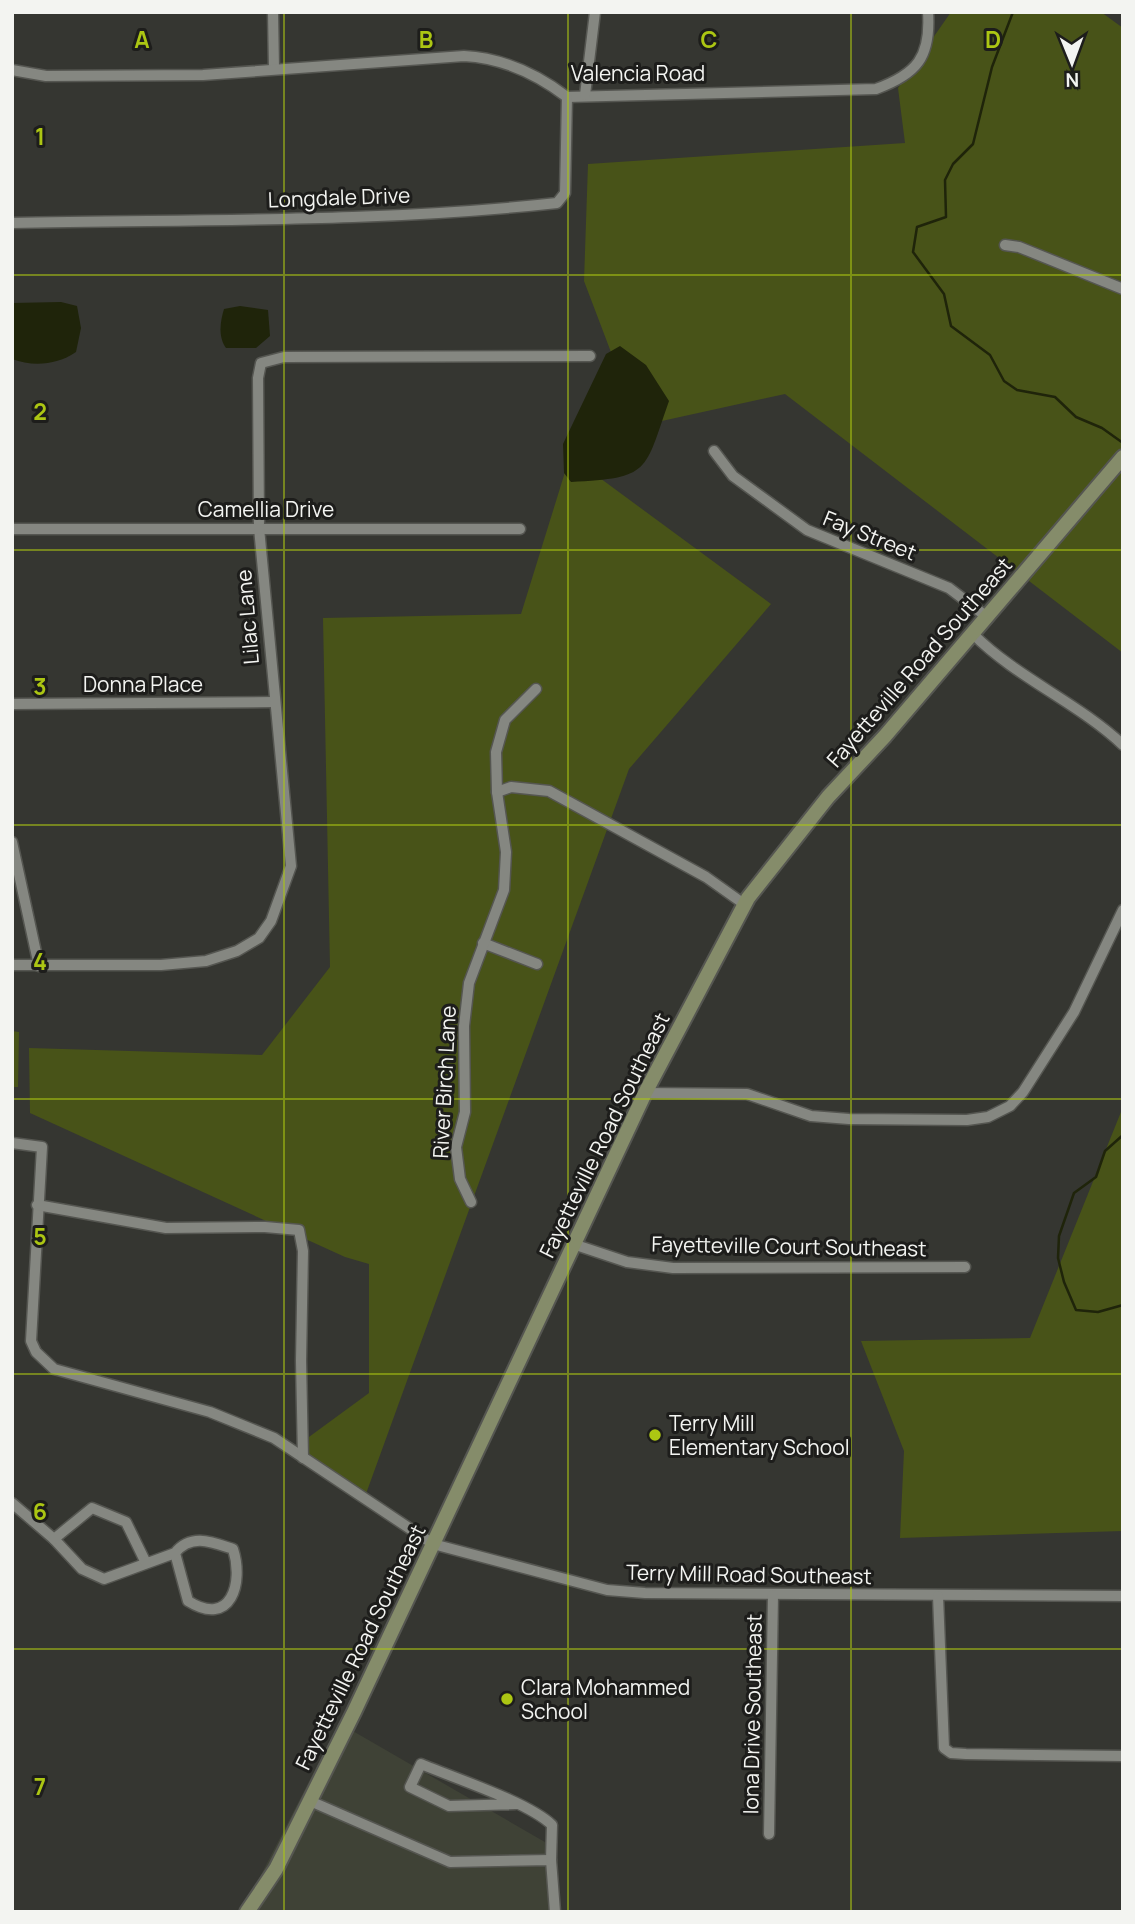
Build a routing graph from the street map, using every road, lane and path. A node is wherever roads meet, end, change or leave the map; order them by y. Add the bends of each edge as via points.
1 (273, 12) edge
2 (595, 12) edge
3 (928, 12) edge
4 (274, 69) junction
5 (12, 70) edge
6 (585, 95) junction
7 (567, 97) junction
8 (12, 223) edge
9 (1005, 245) dead end
10 (1123, 289) edge
11 (590, 356) dead end
12 (714, 451) dead end
13 (1123, 457) edge
14 (259, 528) junction
15 (12, 529) edge
16 (520, 529) dead end
17 (987, 617) junction
18 (973, 634) junction
19 (536, 689) dead end
20 (273, 702) junction
21 (12, 704) edge
22 (1123, 745) edge
23 (497, 792) junction
24 (12, 842) edge
25 (744, 904) junction
26 (1123, 911) edge
27 (483, 943) junction
28 (537, 964) dead end
29 (12, 965) edge
30 (39, 966) junction
31 (645, 1093) junction
32 (12, 1143) edge
33 (471, 1202) dead end
34 (37, 1205) junction
35 (573, 1244) junction
36 (965, 1267) dead end
37 (303, 1458) junction
38 (15, 1508) edge
39 (54, 1539) junction
40 (433, 1544) junction
41 (175, 1553) junction
42 (146, 1563) junction
43 (773, 1595) junction
44 (938, 1596) junction
45 (1123, 1596) edge
46 (1123, 1756) edge
47 (310, 1801) junction
48 (515, 1804) junction
49 (769, 1835) dead end
50 (551, 1860) junction
51 (247, 1912) edge
52 (555, 1912) edge

1 - 4 street
2 - 6 street
3 - 6 street, Valencia Road via 927,43 915,69 876,89
4 - 5 street, Valencia Road via 203,75 60,76
4 - 7 street, Valencia Road via 485,57 504,62
6 - 7 street, Valencia Road
7 - 8 street, Longdale Drive via 565,193 557,203 366,216
9 - 10 street
11 - 14 street, Lilac Lane via 267,359 261,363 258,378
12 - 17 street, Fay Street via 733,476 807,530 949,588
13 - 17 street, Fayetteville Road Southeast
14 - 15 street, Camellia Drive
14 - 16 street, Camellia Drive
14 - 20 street, Lilac Lane
17 - 18 street, Fayetteville Road Southeast
18 - 22 street
18 - 25 street, Fayetteville Road Southeast via 828,797
19 - 23 street, River Birch Lane via 505,720 496,752
20 - 21 street, Donna Place
20 - 30 street, Lilac Lane via 291,866 271,921 259,938 206,961
23 - 25 street via 511,787 549,791 706,877
23 - 27 street, River Birch Lane via 506,852 504,890
24 - 30 street
25 - 31 street, Fayetteville Road Southeast
26 - 31 street via 1074,1012 1023,1092 988,1118 849,1119 811,1116 747,1094
27 - 28 street
27 - 33 street, River Birch Lane via 469,982 464,1026 465,1112 456,1147 460,1179
29 - 30 street, Lilac Lane
31 - 35 street, Fayetteville Road Southeast
32 - 34 street, Terry Mill Road Southeast via 41,1147
34 - 37 street, Terry Mill Road Southeast via 31,1341 45,1363 210,1412 274,1438
34 - 37 street via 166,1228 299,1230 303,1251
35 - 36 street, Fayetteville Court Southeast via 627,1262 673,1268
35 - 40 street, Fayetteville Road Southeast
37 - 40 street, Terry Mill Road Southeast
38 - 39 street
39 - 42 street via 82,1569 104,1578
39 - 42 street via 92,1508 126,1522
40 - 43 street, Terry Mill Road Southeast via 607,1590
40 - 47 street, Fayetteville Road Southeast
41 - 41 street via 188,1601 216,1610 229,1602 238,1584 233,1549 199,1539 181,1545
41 - 42 street
43 - 44 street, Terry Mill Road Southeast
43 - 49 street, Iona Drive Southeast
44 - 45 street, Terry Mill Road Southeast
44 - 46 street via 944,1748 967,1754
47 - 50 street via 450,1862
47 - 51 street, Fayetteville Road Southeast via 276,1869
48 - 48 street via 421,1764 410,1787 449,1806
48 - 50 street via 552,1825
50 - 52 street

